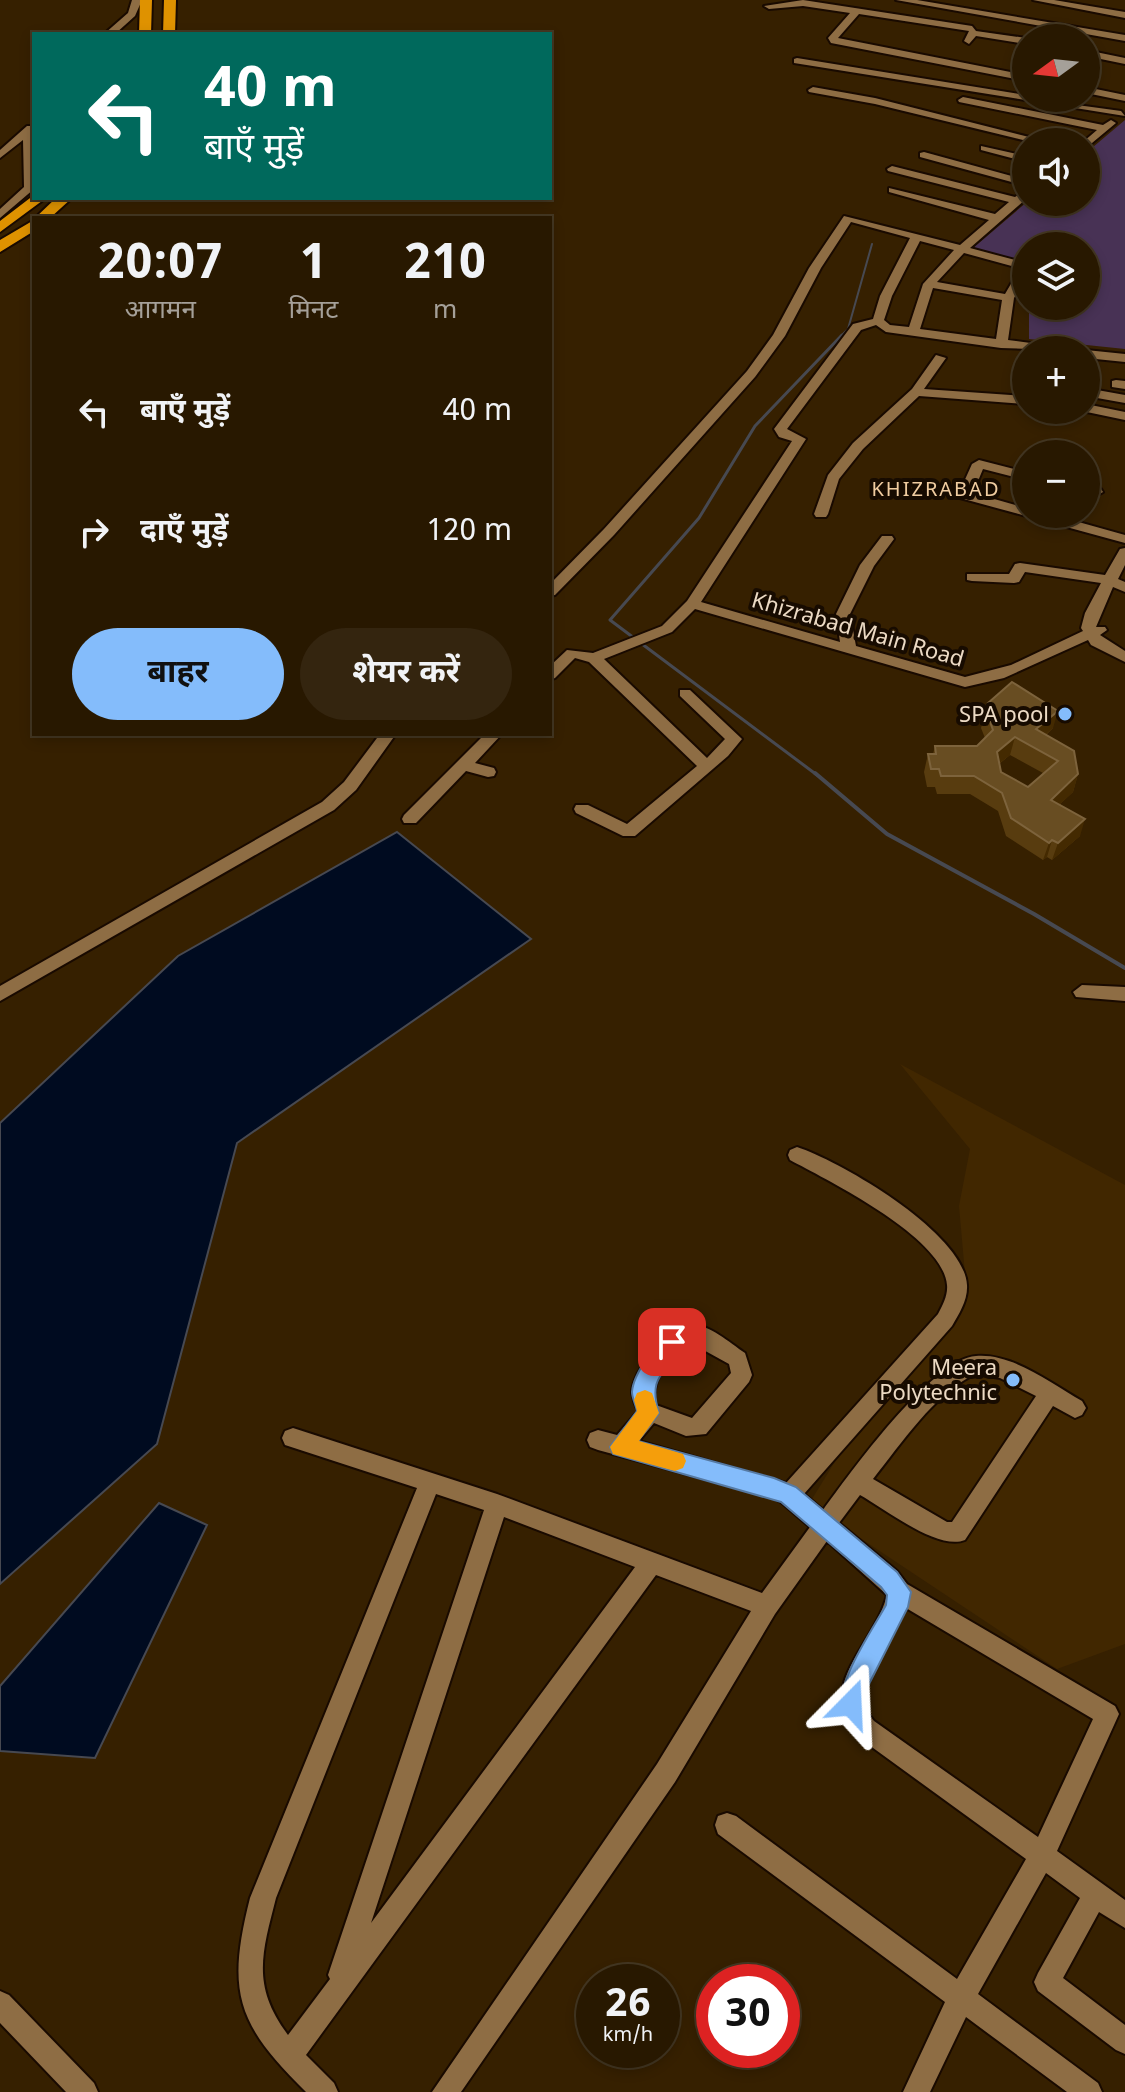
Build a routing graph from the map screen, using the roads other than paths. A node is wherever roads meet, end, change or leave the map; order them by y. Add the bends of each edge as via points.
1 (137, 0) edge
2 (146, 0) edge
3 (170, 0) edge
4 (902, 0) edge
5 (1038, 0) edge
6 (769, 6) dead end
7 (857, 11) junction
8 (1125, 15) edge
9 (972, 29) dead end
10 (111, 32) edge
11 (145, 32) edge
12 (169, 32) edge
13 (1125, 38) edge
14 (1012, 39) edge
15 (969, 41) dead end
16 (1100, 56) edge
17 (797, 61) dead end
18 (944, 61) junction
19 (1125, 61) edge
20 (937, 71) dead end
21 (1012, 75) edge
22 (813, 90) dead end
23 (926, 90) dead end
24 (1100, 93) edge
25 (1125, 98) edge
26 (1123, 113) edge
27 (31, 128) edge
28 (1105, 128) junction
29 (1100, 132) edge
30 (1012, 134) edge
31 (985, 148) dead end
32 (0, 155) edge
33 (924, 155) dead end
34 (1012, 155) edge
35 (892, 169) dead end
36 (1012, 179) edge
37 (893, 190) dead end
38 (1012, 195) edge
39 (36, 200) edge
40 (63, 200) edge
41 (1012, 204) edge
42 (939, 212) dead end
43 (0, 215) edge
44 (43, 216) edge
45 (991, 222) junction
46 (32, 225) edge
47 (0, 228) edge
48 (917, 236) junction
49 (0, 247) edge
50 (963, 248) junction
51 (929, 284) junction
52 (1008, 298) junction
53 (880, 324) junction
54 (913, 332) junction
55 (871, 338) dead end
56 (1001, 344) junction
57 (1012, 345) edge
58 (1100, 355) edge
59 (940, 358) dead end
60 (1125, 358) edge
61 (916, 392) junction
62 (1100, 395) edge
63 (1012, 399) edge
64 (1125, 399) edge
65 (1100, 411) edge
66 (1125, 415) edge
67 (1012, 472) edge
68 (1012, 508) edge
69 (821, 514) dead end
70 (1085, 528) edge
71 (887, 539) dead end
72 (1125, 539) edge
73 (1125, 552) edge
74 (972, 577) dead end
75 (1120, 582) edge
76 (552, 590) edge
77 (692, 604) junction
78 (1095, 632) junction
79 (1125, 646) edge
80 (849, 651) junction
81 (1125, 657) edge
82 (594, 658) junction
83 (552, 673) edge
84 (685, 693) dead end
85 (387, 736) edge
86 (492, 736) edge
87 (463, 765) junction
88 (706, 766) junction
89 (488, 772) dead end
90 (582, 809) dead end
91 (410, 819) dead end
92 (1082, 992) dead end
93 (0, 994) edge
94 (1125, 994) edge
95 (797, 1155) dead end
96 (1049, 1394) junction
97 (1075, 1408) dead end
98 (649, 1413) junction
99 (293, 1438) dead end
100 (598, 1440) dead end
101 (621, 1447) junction
102 (430, 1482) junction
103 (858, 1482) junction
104 (789, 1495) junction
105 (497, 1504) junction
106 (823, 1526) junction
107 (653, 1561) junction
108 (899, 1592) junction
109 (767, 1606) junction
110 (1116, 1717) edge
111 (727, 1825) dead end
112 (1043, 1854) junction
113 (1096, 1893) junction
114 (1125, 1915) edge
115 (336, 1993) junction
116 (962, 1996) junction
117 (0, 2004) edge
118 (1125, 2041) edge
119 (288, 2057) junction
120 (85, 2092) edge
121 (325, 2092) edge
122 (445, 2092) edge
123 (916, 2092) edge
124 (1089, 2092) edge

1 - 10 street via 132,14
2 - 11 highway
3 - 12 highway
4 - 13 street
5 - 8 street
6 - 7 street via 803,3
7 - 9 street
7 - 18 street via 834,41
14 - 15 street via 973,33
16 - 19 street
17 - 26 street
18 - 20 street
18 - 21 street
22 - 30 street
23 - 28 street
24 - 25 street
26 - 28 street
27 - 32 street
27 - 43 street via 29,188
28 - 29 street
31 - 34 street
33 - 36 street
35 - 38 street
37 - 45 street
39 - 47 highway
40 - 44 highway
41 - 45 street
42 - 45 street
45 - 50 street
46 - 49 highway
48 - 50 street
48 - 53 street via 886,296
48 - 76 street via 848,218 751,374
50 - 51 street
50 - 52 street via 1025,268
51 - 52 street
51 - 54 street
52 - 56 street
53 - 54 street
53 - 55 street
53 - 77 street via 857,327 780,429 800,439
54 - 56 street
56 - 57 street
58 - 60 street
59 - 61 street
61 - 63 street
61 - 69 street via 858,446 833,478
62 - 64 street
65 - 66 street
67 - 68 street via 979,464 965,495
70 - 72 street
71 - 80 street via 867,565 843,614
73 - 75 street
74 - 75 street via 1014,579 1020,567
75 - 78 street
77 - 80 street, Khizrabad Main Road
77 - 82 street via 667,629
78 - 79 street
78 - 80 street, Khizrabad Main Road via 974,682
78 - 81 street via 1096,642
82 - 83 street via 572,653
82 - 88 street
84 - 88 street via 734,739
85 - 93 street via 350,786 328,806
86 - 87 street
87 - 89 street
87 - 91 street
88 - 90 street via 629,832
92 - 94 street
95 - 104 street via 916,1227 937,1248 956,1280 956,1300 945,1320
96 - 97 street
96 - 103 street via 992,1367 971,1365 945,1381
96 - 103 street via 957,1533 944,1532
98 - 98 street via 699,1427 742,1375 738,1359 695,1334 682,1335 647,1379 642,1393
98 - 101 street
99 - 102 street
100 - 101 street
101 - 104 street
102 - 105 street
102 - 119 street via 263,1898 251,1941 248,1979 256,2014
103 - 106 street
104 - 106 street
105 - 107 street
105 - 115 street
106 - 108 street
106 - 109 street
107 - 109 street
107 - 115 street
108 - 110 street
108 - 112 street via 897,1607 855,1687 851,1704 856,1718
109 - 122 street via 666,1773
110 - 112 street
111 - 116 street
112 - 113 street
112 - 116 street
113 - 114 street
113 - 118 street via 1047,1982
115 - 119 street
116 - 123 street
116 - 124 street
117 - 120 street
119 - 121 street

